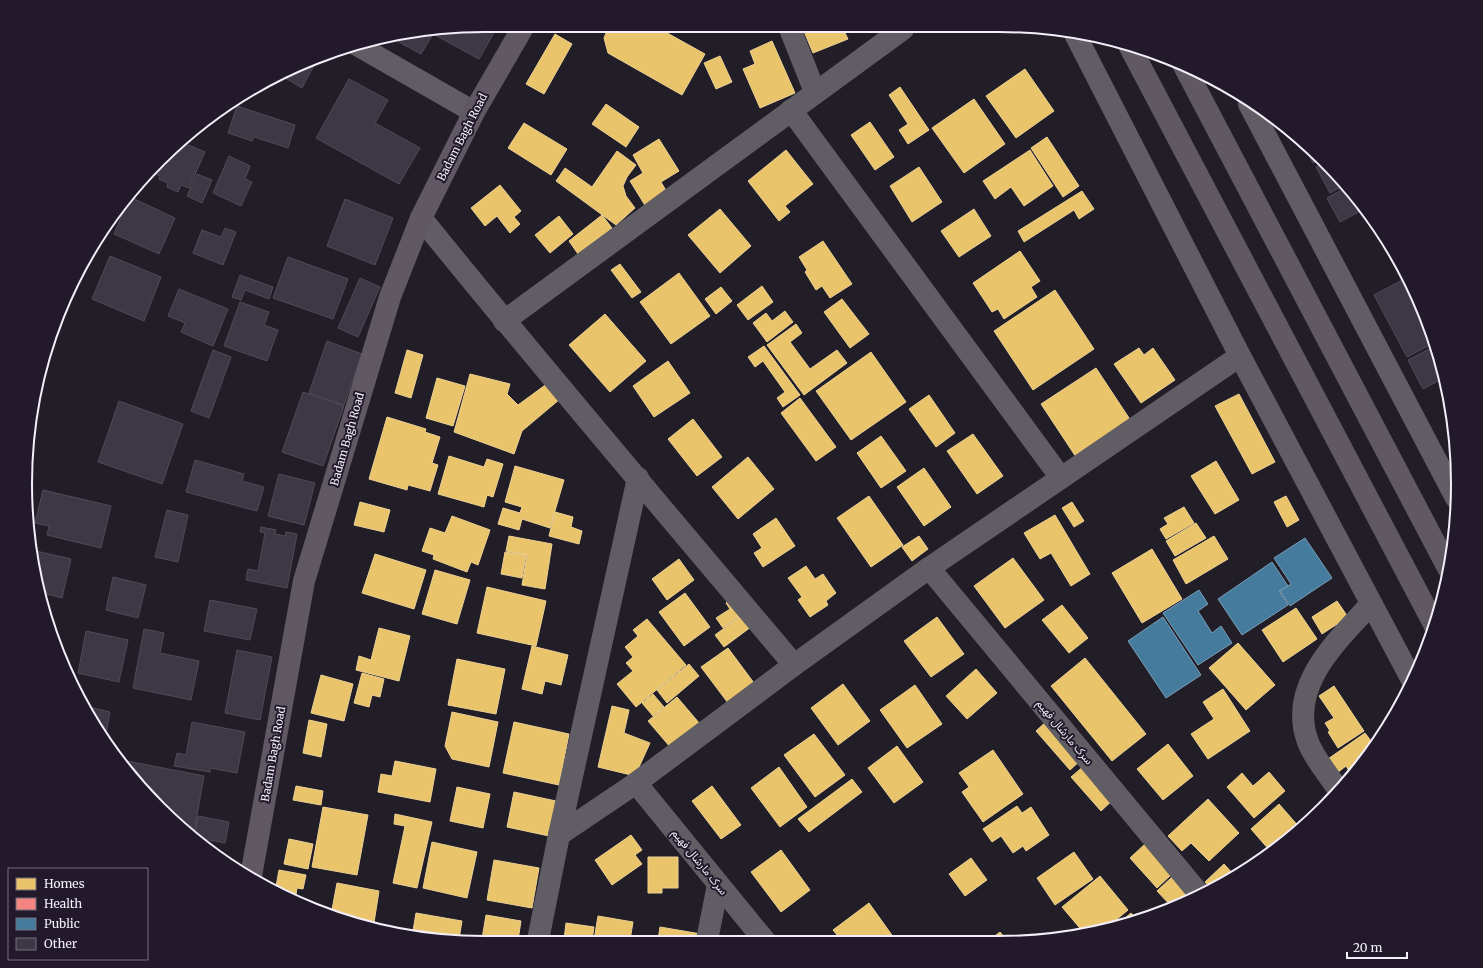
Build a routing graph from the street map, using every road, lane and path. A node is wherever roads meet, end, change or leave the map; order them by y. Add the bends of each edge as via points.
1 (520, 32) edge
2 (791, 32) edge
3 (899, 32) edge
4 (1078, 39) edge
5 (364, 48) edge
6 (1132, 52) edge
7 (1188, 74) edge
8 (815, 92) junction
9 (1252, 109) edge
10 (791, 110) junction
11 (474, 112) junction
12 (421, 218) junction
13 (504, 321) junction
14 (1240, 356) junction
15 (638, 478) junction
16 (1061, 478) junction
17 (1451, 488) edge
18 (1444, 560) edge
19 (929, 568) junction
20 (1371, 604) junction
21 (1431, 618) edge
22 (794, 666) junction
23 (1409, 674) edge
24 (636, 783) junction
25 (1336, 786) edge
26 (559, 835) junction
27 (252, 871) edge
28 (718, 885) junction
29 (1196, 890) edge
30 (539, 936) edge
31 (708, 936) edge
32 (761, 936) edge

1 - 11 main road, Badam Bagh Road
2 - 8 street
3 - 8 street
4 - 14 street
5 - 11 street
6 - 21 main road
7 - 18 main road
8 - 10 street
9 - 17 street
10 - 13 street
10 - 16 street
11 - 12 main road, Badam Bagh Road
12 - 13 street
12 - 27 main road, Badam Bagh Road via 390,297 304,581
13 - 15 street
14 - 16 street
14 - 20 street
15 - 22 street
15 - 26 street
16 - 19 street
19 - 22 street
19 - 29 street, سرک مارشال فهیم
20 - 23 street
20 - 25 street via 1328,651 1314,672 1303,711 1308,742
22 - 24 street
24 - 26 street
24 - 28 street, سرک مارشال فهیم
26 - 30 street
28 - 31 street
28 - 32 street, سرک مارشال فهیم

